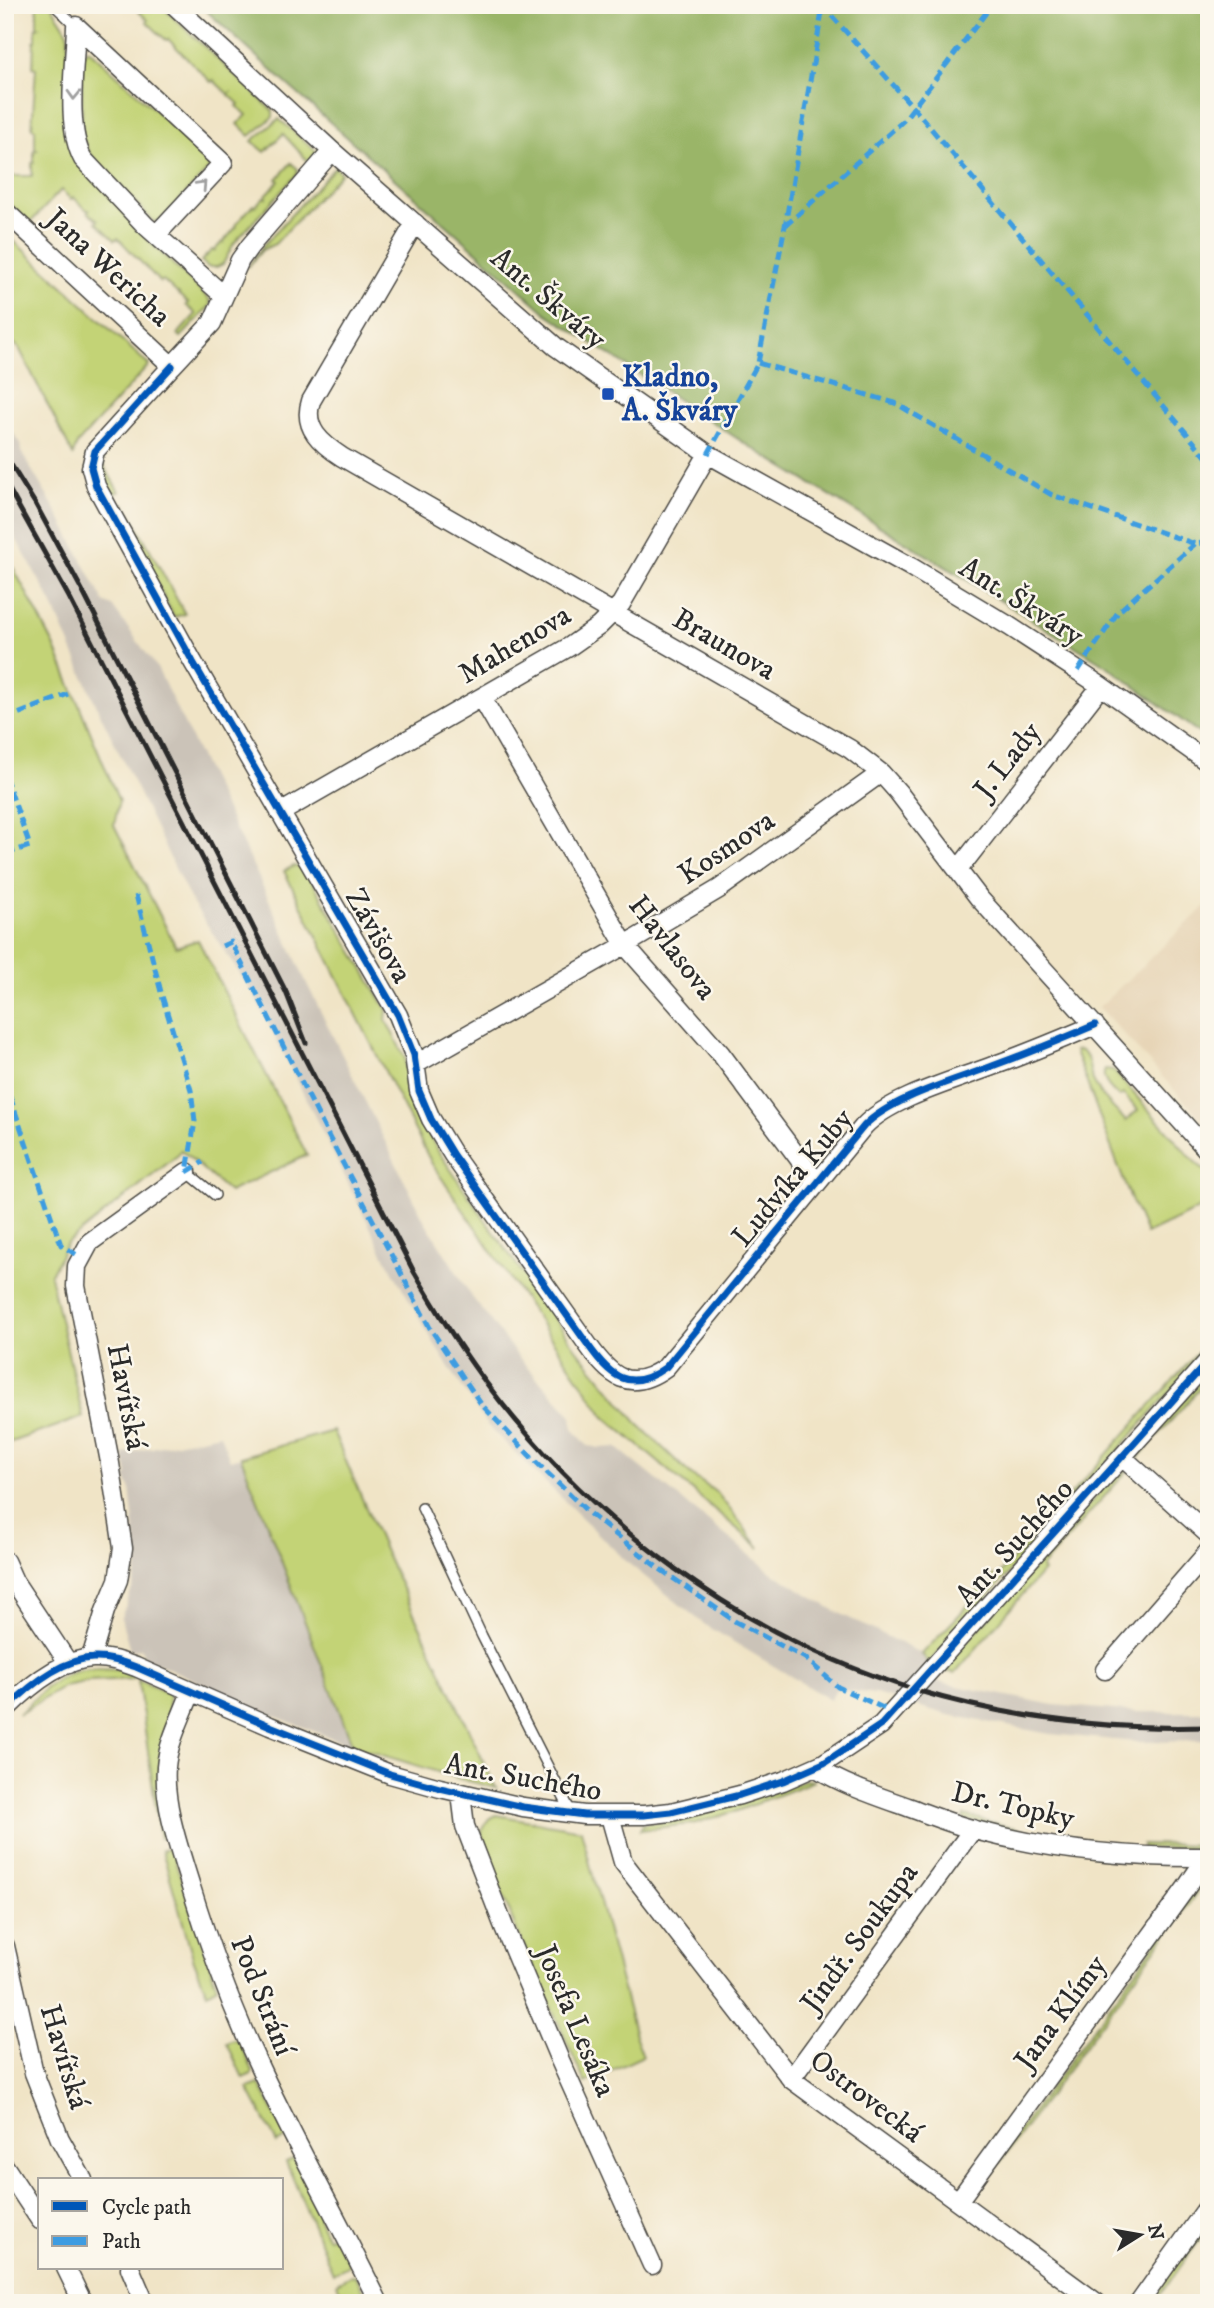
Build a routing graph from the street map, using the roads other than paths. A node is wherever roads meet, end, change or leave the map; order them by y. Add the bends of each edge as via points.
1 (54, 5) edge
2 (174, 5) edge
3 (76, 26) junction
4 (332, 151) junction
5 (5, 211) edge
6 (415, 223) junction
7 (156, 235) junction
8 (224, 296) junction
9 (172, 366) junction
10 (708, 454) junction
11 (96, 485) joint
12 (613, 613) junction
13 (1101, 687) junction
14 (482, 698) junction
15 (1209, 763) edge
16 (880, 773) junction
17 (280, 813) junction
18 (958, 870) junction
19 (625, 945) junction
20 (1095, 1026) junction
21 (416, 1064) junction
22 (1209, 1152) edge
23 (187, 1172) joint
24 (817, 1183) junction
25 (215, 1195) dead end
26 (1209, 1360) edge
27 (640, 1379) joint
28 (1122, 1457) junction
29 (422, 1508) dead end
30 (1209, 1535) edge
31 (1209, 1551) edge
32 (5, 1560) edge
33 (91, 1658) junction
34 (69, 1664) junction
35 (1105, 1670) dead end
36 (191, 1692) junction
37 (5, 1710) edge
38 (815, 1767) junction
39 (461, 1794) junction
40 (572, 1814) junction
41 (610, 1816) junction
42 (974, 1829) junction
43 (1208, 1857) edge
44 (5, 1946) edge
45 (791, 2079) junction
46 (5, 2167) edge
47 (82, 2178) edge
48 (959, 2200) junction
49 (1209, 2205) edge
50 (38, 2217) edge
51 (652, 2265) dead end
52 (67, 2270) edge
53 (131, 2270) edge
54 (83, 2303) edge
55 (145, 2303) edge
56 (379, 2303) edge
57 (1097, 2303) edge
58 (1139, 2303) edge

1 - 3 lane
2 - 4 street, Ant. Škváry
3 -> 7 street via 76,146
7 -> 3 street via 223,163
4 - 6 street, Ant. Škváry
4 - 8 street, Jana Wericha via 250,246
5 - 9 street, Jana Wericha
6 - 10 street, Ant. Škváry via 556,347
6 - 12 street, Braunova via 311,401 311,429 342,457
7 - 8 street
8 - 9 street, Jana Wericha via 209,326
9 - 11 street, Jana Wericha via 95,451 91,468
10 - 12 street, Mahenova
10 - 13 street, Ant. Škváry via 922,573
11 - 17 street, Závišova
12 - 14 street, Mahenova via 569,647
12 - 16 street, Braunova via 850,749
13 - 15 street, Ant. Škváry
13 - 18 street, J. Lady
14 - 17 street, Mahenova
14 - 19 street, Havlasova
16 - 18 street, Braunova
16 - 19 street, Kosmova via 719,889
17 - 21 street, Závišova via 398,1016
18 - 20 street, Braunova
19 - 21 street, Kosmova
19 - 24 street, Havlasova via 721,1054
20 - 22 street, Braunova
20 - 24 street, Ludvíka Kuby via 884,1110 864,1126
21 - 27 street, Závišova via 421,1099 436,1127 588,1346 611,1373
23 - 25 lane
23 - 33 street, Havířská via 90,1242 77,1266 76,1286 123,1548 118,1580
24 - 27 street, Ludvíka Kuby via 671,1363
26 - 28 street, Ant. Suchého
28 - 30 street
28 - 38 street, Ant. Suchého via 894,1713 863,1739
29 - 40 lane
31 - 35 street
32 - 34 street
33 - 34 street
33 - 36 street, Ant. Suchého via 136,1667
34 - 37 street
36 - 39 street, Ant. Suchého via 360,1764
36 - 56 street, Pod Strání via 166,1768 168,1799 186,1869 256,2059
38 - 41 street, Ant. Suchého via 698,1807
38 - 42 street, Dr. Topky via 879,1797
39 - 40 street, Ant. Suchého
39 - 51 street, Josefa Lesáka via 465,1826 500,1916
40 - 41 street, Ant. Suchého
41 - 45 street, Ostrovecká via 623,1862
42 - 43 street, Dr. Topky via 1085,1851
42 - 45 street, Jindř. Soukupa
43 - 48 street, Jana Klímy
44 - 47 street, Havířská via 34,2073 60,2139
45 - 48 street, Ostrovecká
46 - 50 street
48 - 57 street, Ostrovecká
49 - 58 street
52 - 54 street
53 - 55 street

